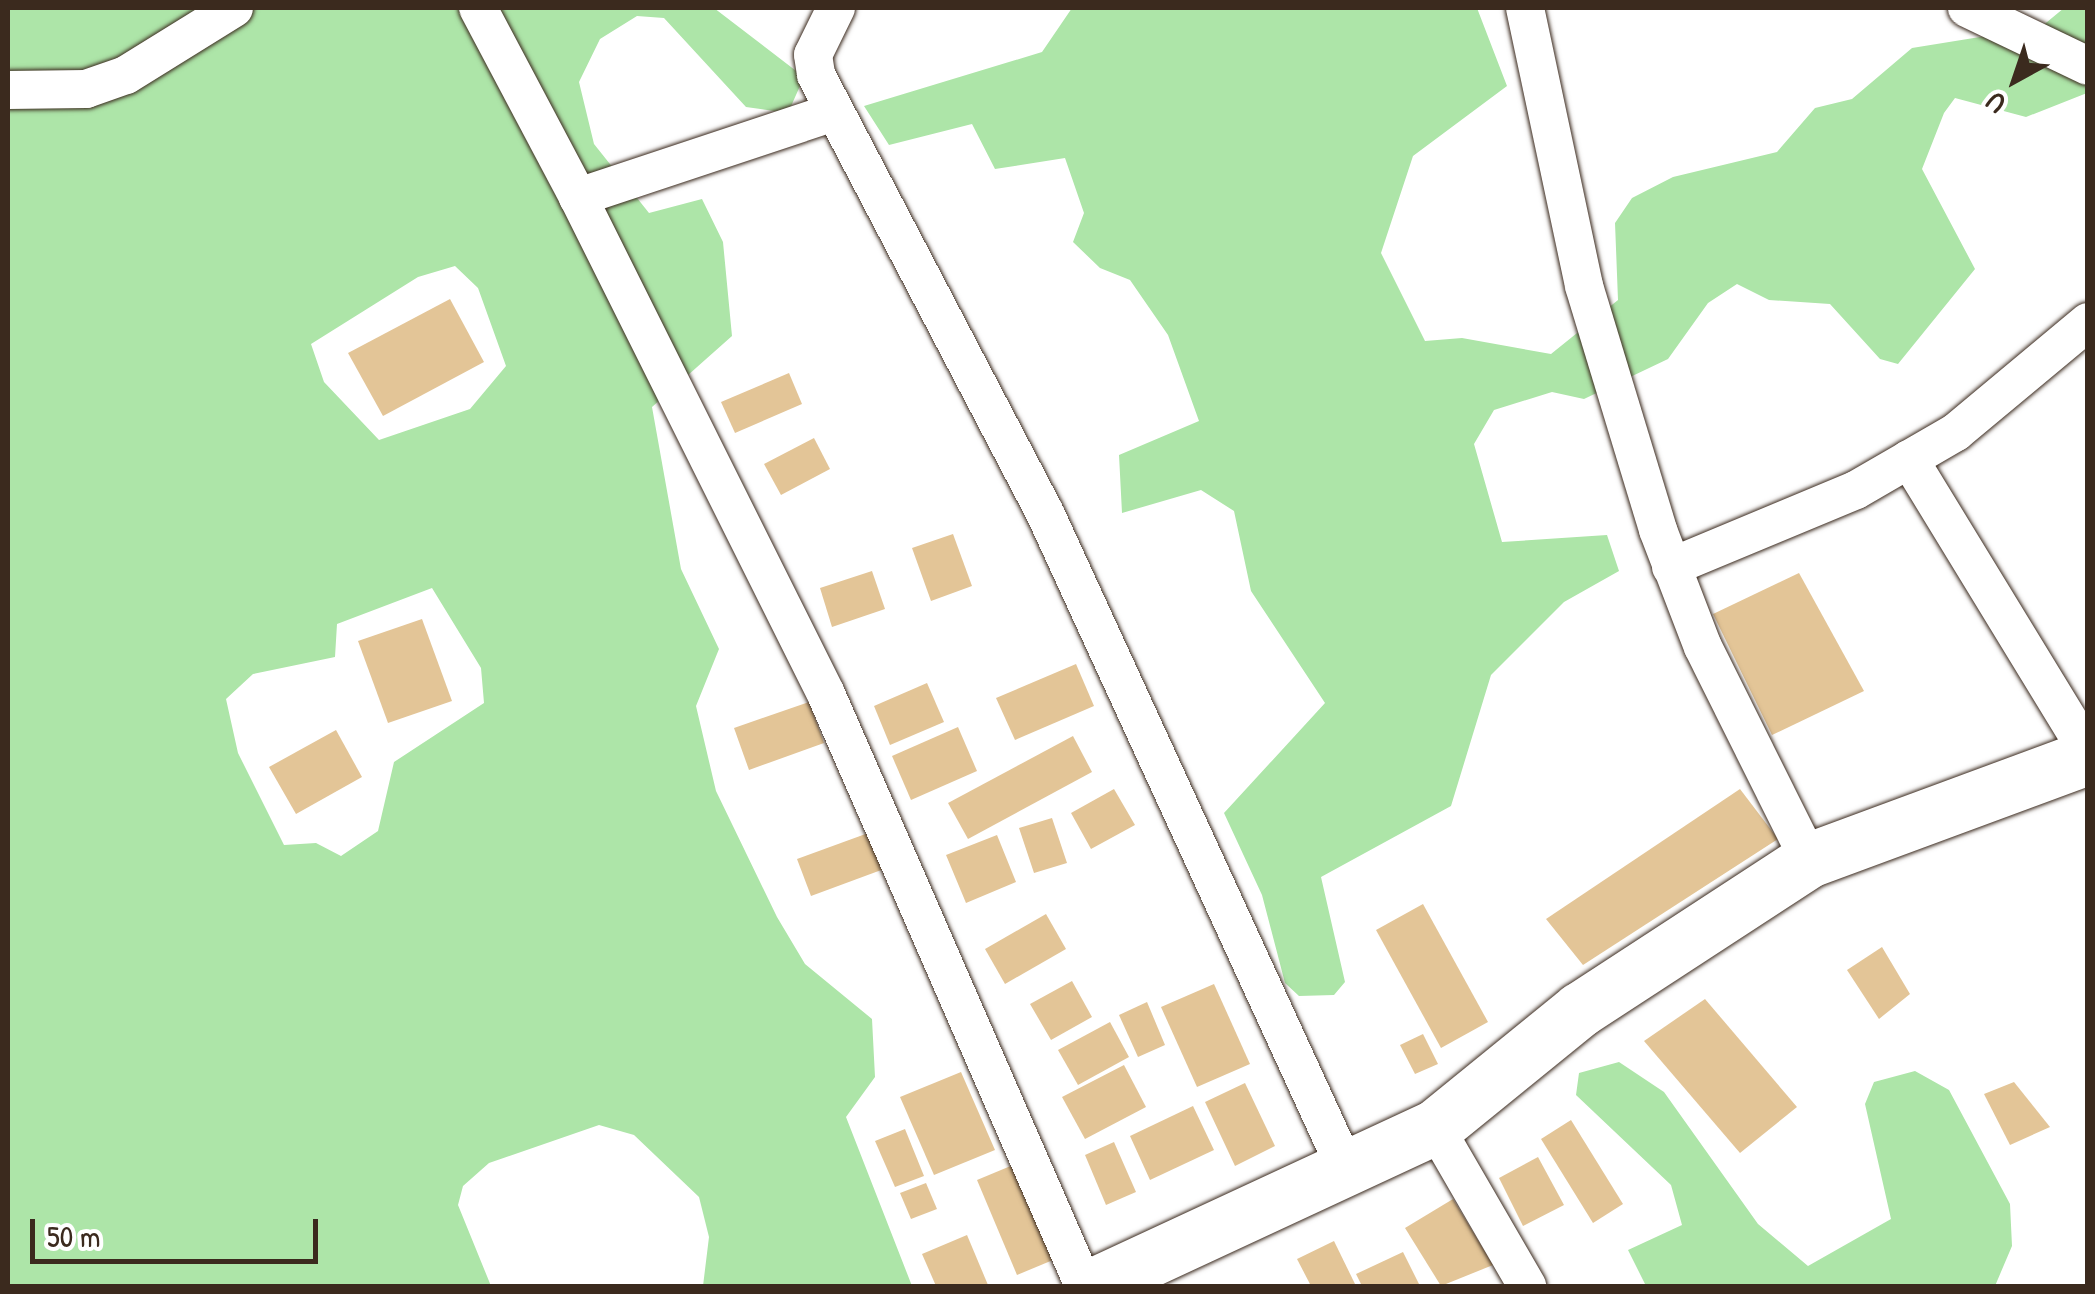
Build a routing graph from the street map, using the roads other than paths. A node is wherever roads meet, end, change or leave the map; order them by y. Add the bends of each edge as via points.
1 (234, 8) edge
2 (478, 8) edge
3 (836, 8) edge
4 (1525, 8) edge
5 (1967, 8) edge
6 (2088, 66) edge
7 (8, 90) edge
8 (834, 112) junction
9 (578, 196) junction
10 (2088, 322) edge
11 (1909, 459) junction
12 (1671, 567) junction
13 (2088, 755) edge
14 (1809, 860) junction
15 (1435, 1127) junction
16 (1348, 1171) junction
17 (1084, 1286) edge
18 (1092, 1286) edge
19 (1527, 1286) edge

1 - 7 street via 126,75 86,89
2 - 9 street
3 - 8 street via 813,55
4 - 12 street via 1584,286
5 - 6 street
8 - 9 street
8 - 16 street via 1045,513
9 - 17 street via 826,694
10 - 11 street via 1956,432
11 - 12 street
11 - 13 street
12 - 14 street
13 - 14 main road
14 - 15 main road via 1580,1010
15 - 16 main road
15 - 19 street
16 - 18 main road

